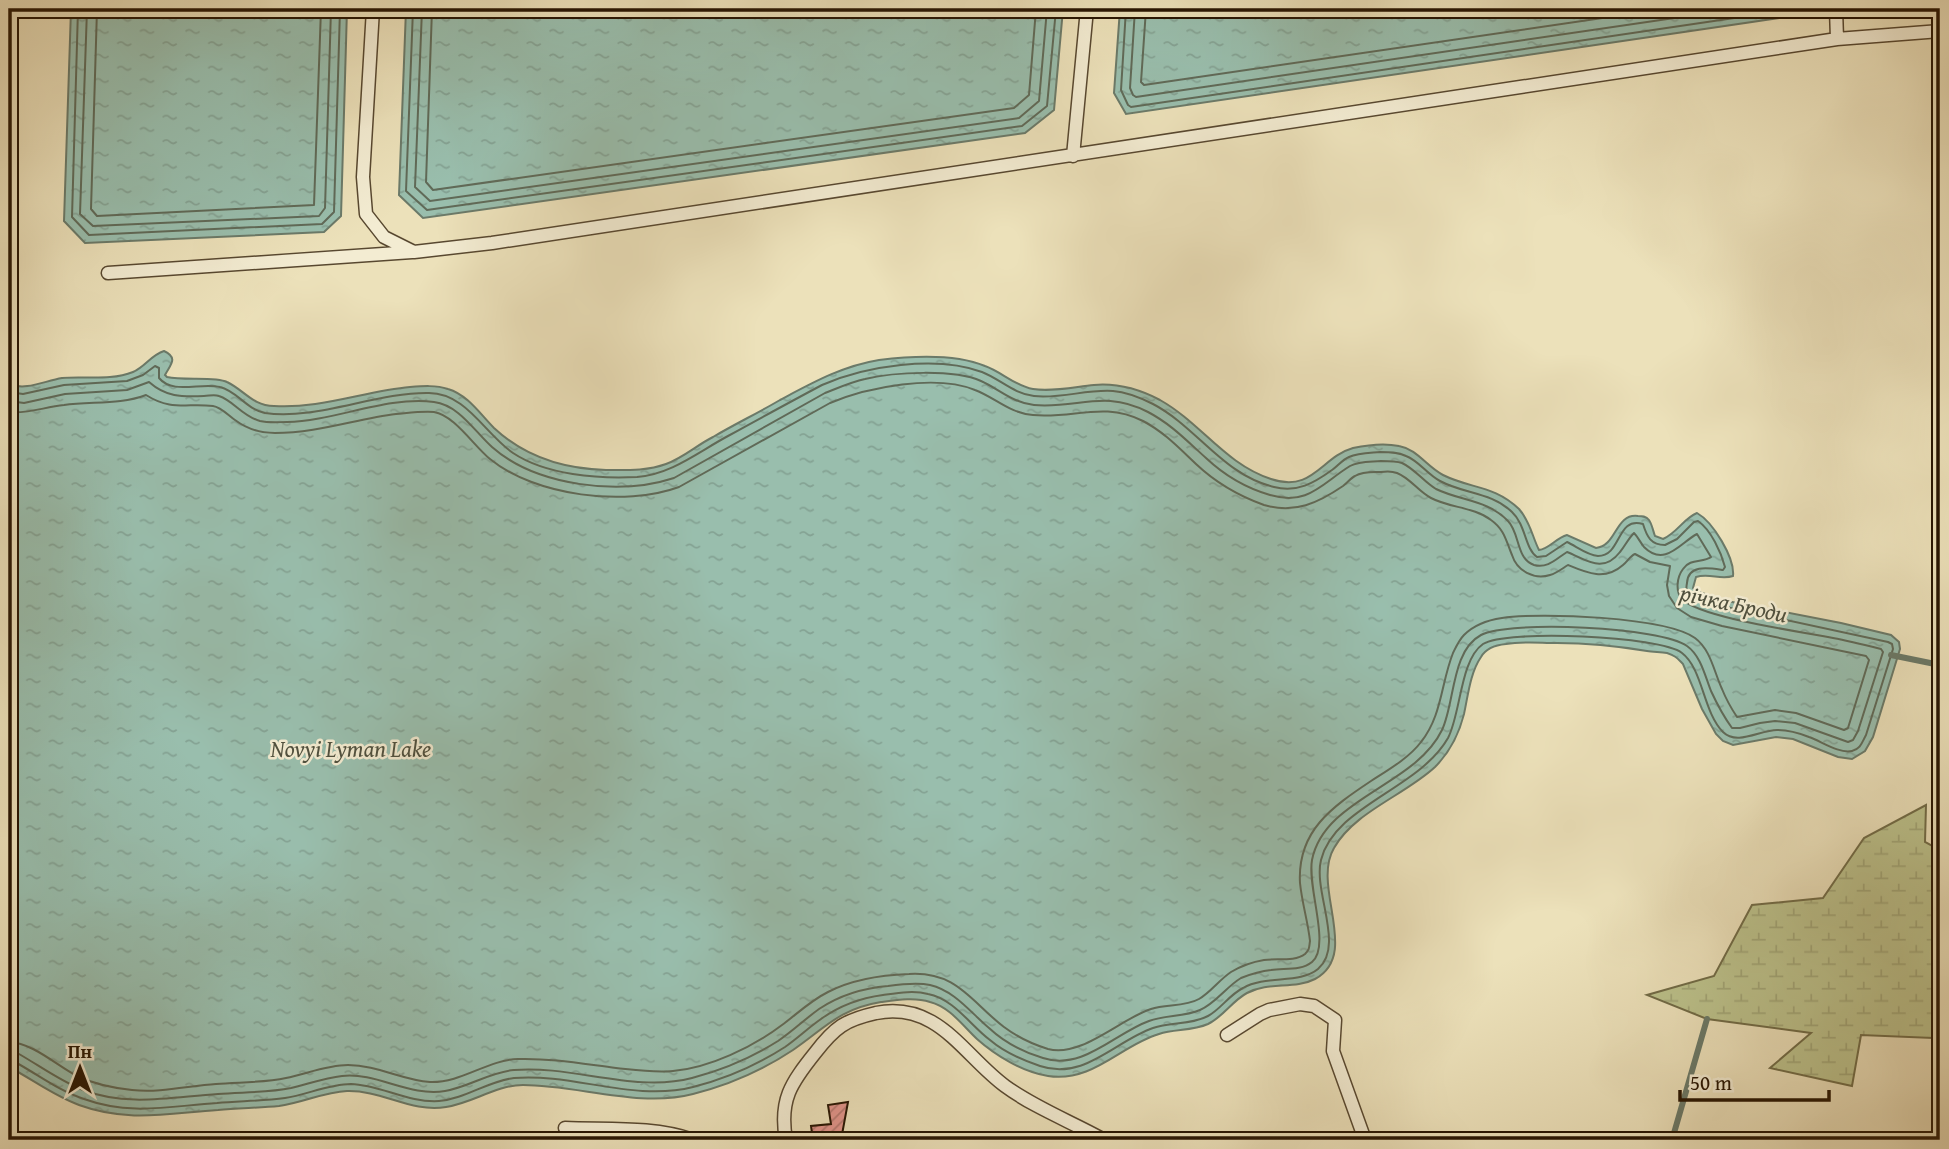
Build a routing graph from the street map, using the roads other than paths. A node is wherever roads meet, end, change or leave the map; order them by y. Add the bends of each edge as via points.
1 (373, 9) edge
2 (1087, 9) edge
3 (1836, 9) edge
4 (1940, 31) edge
5 (1837, 38) junction
6 (1073, 156) junction
7 (414, 252) junction
8 (108, 273) dead end
9 (1227, 1035) dead end
10 (565, 1128) dead end
11 (693, 1140) edge
12 (786, 1140) edge
13 (1104, 1140) edge
14 (1364, 1140) edge

1 - 7 lane via 363,177 366,214 384,237
2 - 6 lane
3 - 5 lane
4 - 5 lane
5 - 6 lane
6 - 7 lane
7 - 8 lane
9 - 14 lane via 1269,1010 1300,1004 1314,1006 1335,1020 1332,1051
10 - 11 lane via 654,1132
12 - 13 lane via 786,1098 817,1051 847,1021 893,1011 937,1024 1004,1085

